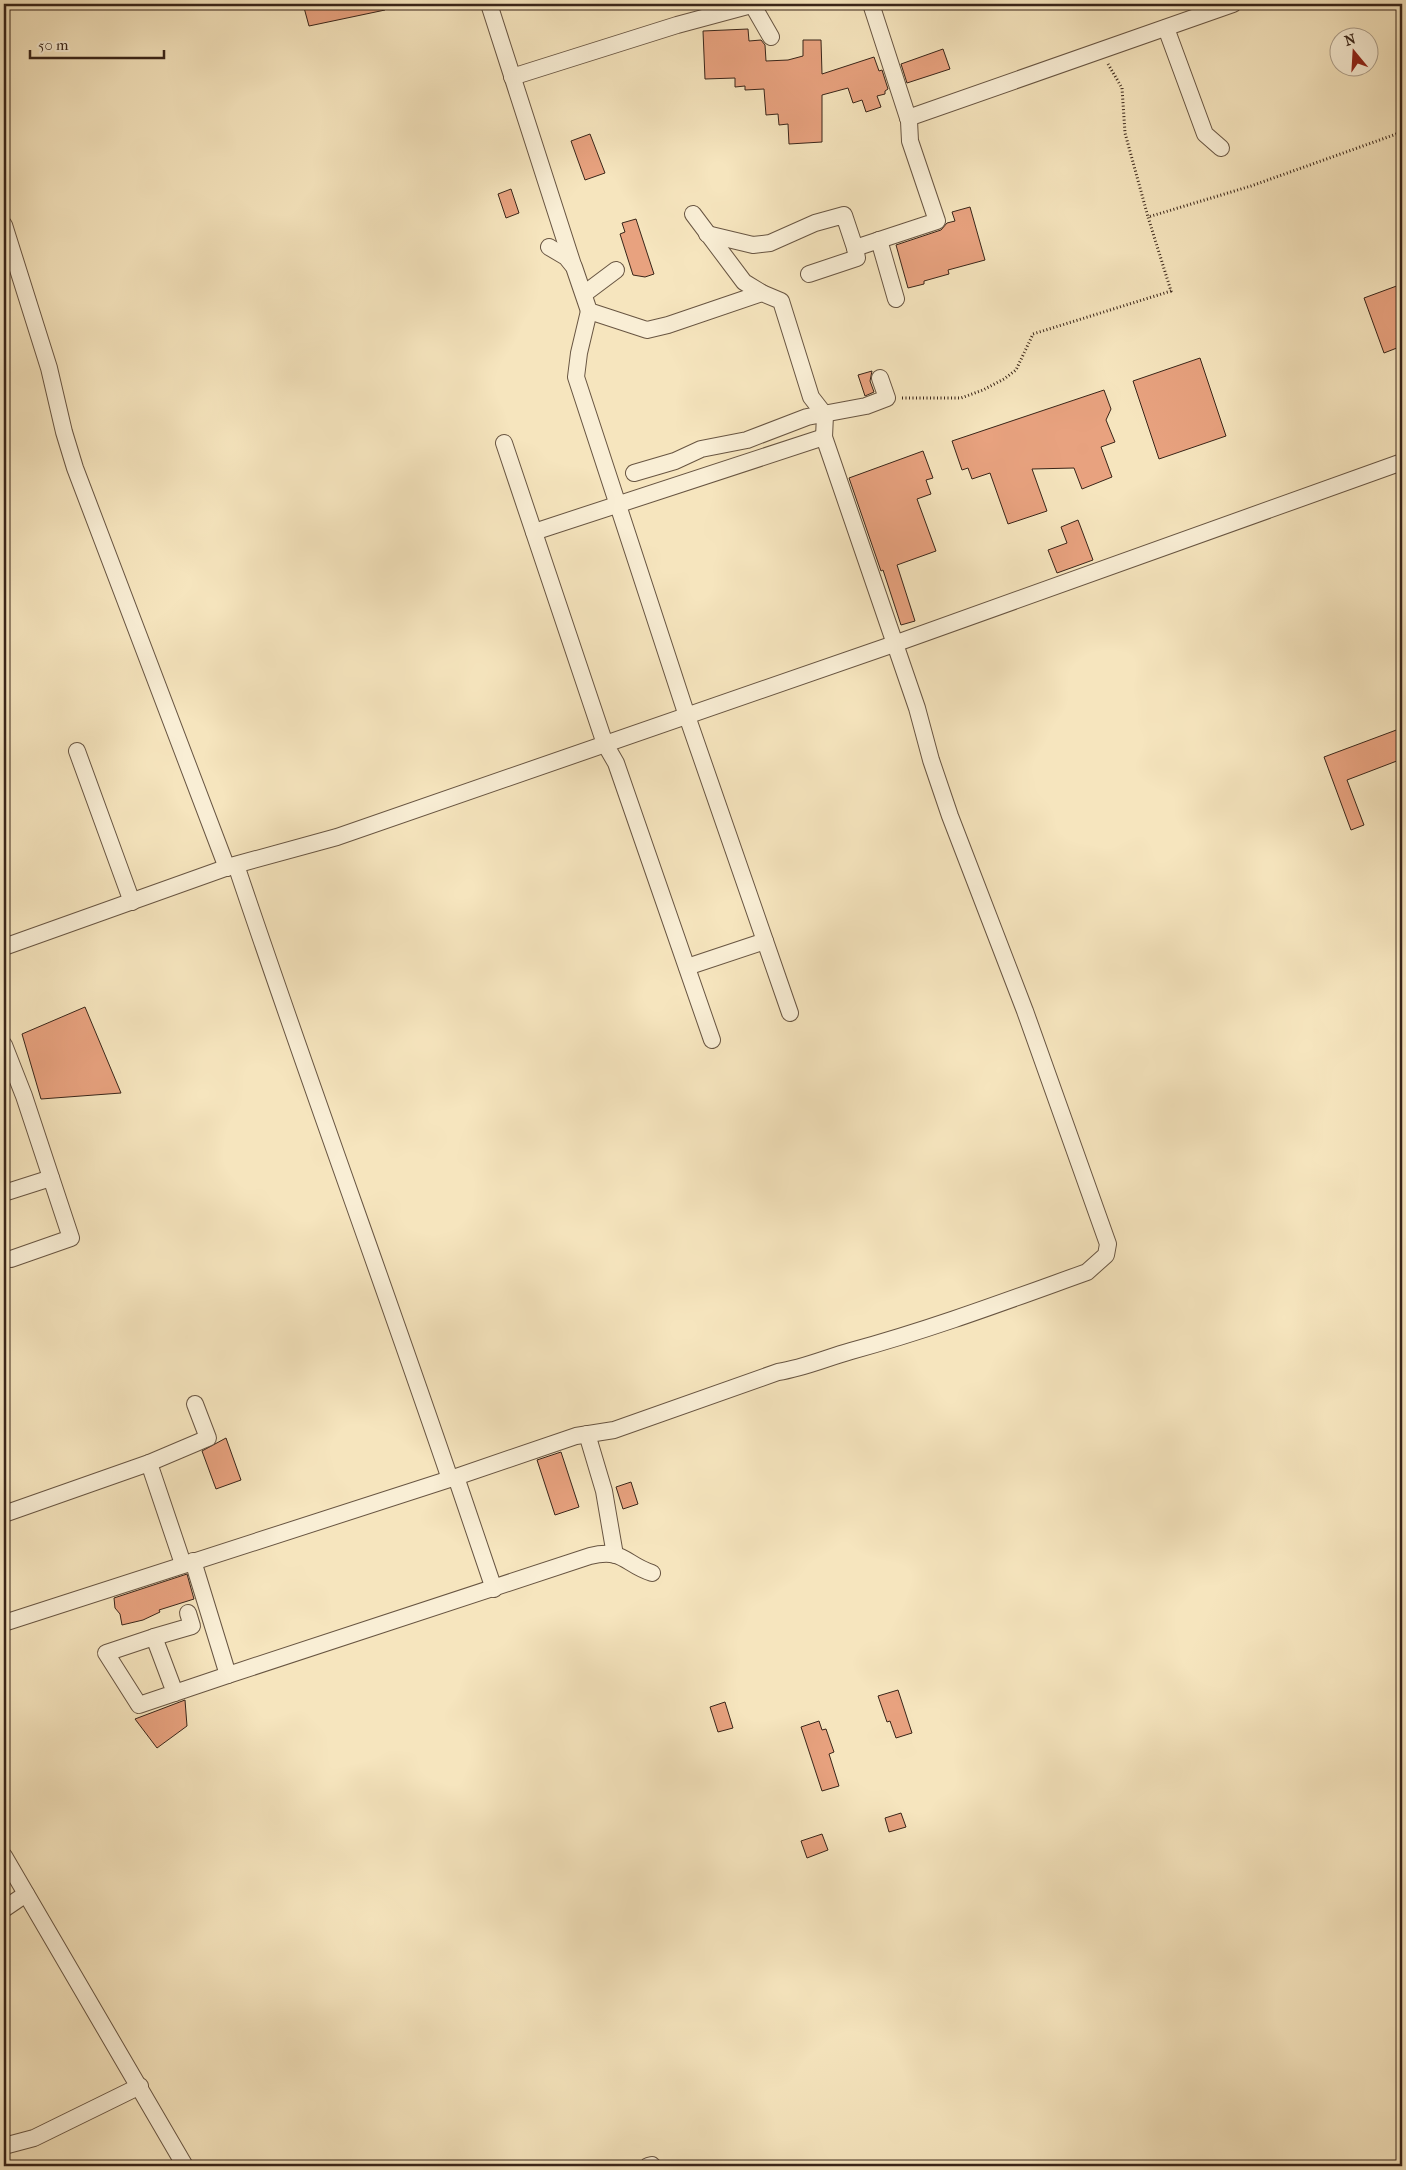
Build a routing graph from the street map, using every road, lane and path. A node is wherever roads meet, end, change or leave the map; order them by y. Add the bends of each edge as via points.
1 (489, 4) edge
2 (754, 4) edge
3 (871, 4) edge
4 (1233, 4) edge
5 (1166, 28) junction
6 (771, 37) dead end
7 (1100, 51) junction
8 (512, 77) junction
9 (908, 118) junction
10 (1402, 132) edge
11 (1221, 148) dead end
12 (693, 214) dead end
13 (1148, 217) junction
14 (4, 225) edge
15 (707, 234) junction
16 (879, 240) junction
17 (549, 247) dead end
18 (855, 248) junction
19 (574, 268) junction
20 (616, 270) dead end
21 (809, 274) dead end
22 (762, 293) junction
23 (584, 294) junction
24 (896, 299) dead end
25 (589, 310) junction
26 (880, 378) dead end
27 (887, 398) junction
28 (825, 415) junction
29 (824, 437) junction
30 (504, 443) dead end
31 (1402, 462) edge
32 (634, 474) dead end
33 (618, 504) junction
34 (534, 532) junction
35 (894, 644) junction
36 (687, 716) junction
37 (605, 744) junction
38 (77, 751) dead end
39 (231, 867) junction
40 (132, 902) junction
41 (765, 941) junction
42 (4, 947) edge
43 (687, 967) junction
44 (790, 1013) dead end
45 (712, 1040) dead end
46 (4, 1044) edge
47 (51, 1178) junction
48 (4, 1194) edge
49 (10, 1259) dead end
50 (195, 1404) dead end
51 (587, 1434) junction
52 (149, 1463) junction
53 (453, 1478) junction
54 (4, 1514) edge
55 (615, 1555) junction
56 (188, 1562) junction
57 (652, 1573) dead end
58 (494, 1589) junction
59 (188, 1613) dead end
60 (4, 1623) edge
61 (154, 1637) junction
62 (228, 1675) junction
63 (175, 1693) junction
64 (4, 1856) edge
65 (26, 1894) junction
66 (4, 1909) edge
67 (140, 2086) junction
68 (4, 2146) edge
69 (185, 2166) edge

1 - 8 street
2 - 6 street
2 - 8 street
3 - 9 street
4 - 5 street
5 - 7 street
5 - 11 street via 1206,134
7 - 9 street
7 - 13 path via 1122,88 1125,132
8 - 19 street
9 - 16 street via 910,141 937,221
10 - 13 path via 1251,186
12 - 15 street
13 - 27 path via 1171,291 1033,334 1016,370 983,390 961,398
14 - 39 street via 50,368 75,468
15 - 18 street via 752,245 770,242 844,215
15 - 22 street via 744,282
16 - 18 street
16 - 24 street
17 - 19 street via 566,257
18 - 21 street via 857,258
19 - 23 street
20 - 23 street
22 - 25 street via 647,330
22 - 28 street via 780,301 811,397
23 - 25 street
25 - 33 street via 576,377
26 - 27 street
27 - 28 street
28 - 29 street
28 - 32 street via 800,420 747,440 701,449
29 - 33 street
29 - 35 street
30 - 34 street
31 - 35 street
33 - 34 street
33 - 36 street
34 - 37 street
35 - 36 street
35 - 51 street via 950,816 1108,1244 1106,1255 1087,1272 905,1337 799,1369 778,1372 614,1430
36 - 37 street
36 - 41 street
37 - 39 street via 337,837
37 - 43 street via 616,762
38 - 40 street
39 - 40 street
39 - 53 street
40 - 42 street
41 - 43 street
41 - 44 street
43 - 45 street
46 - 47 street
47 - 48 street
47 - 49 street via 71,1238
50 - 52 street via 208,1438
51 - 53 street
51 - 55 street via 604,1491
52 - 54 street
52 - 56 street
53 - 56 street
53 - 58 street
55 - 57 street via 623,1556
55 - 58 street via 590,1556
56 - 60 street
56 - 62 street
58 - 62 street
59 - 61 street via 192,1626
61 - 63 street
61 - 63 street via 106,1653 139,1705
62 - 63 street
64 - 65 street
65 - 66 street
65 - 67 street
67 - 68 street via 34,2138
67 - 69 street

